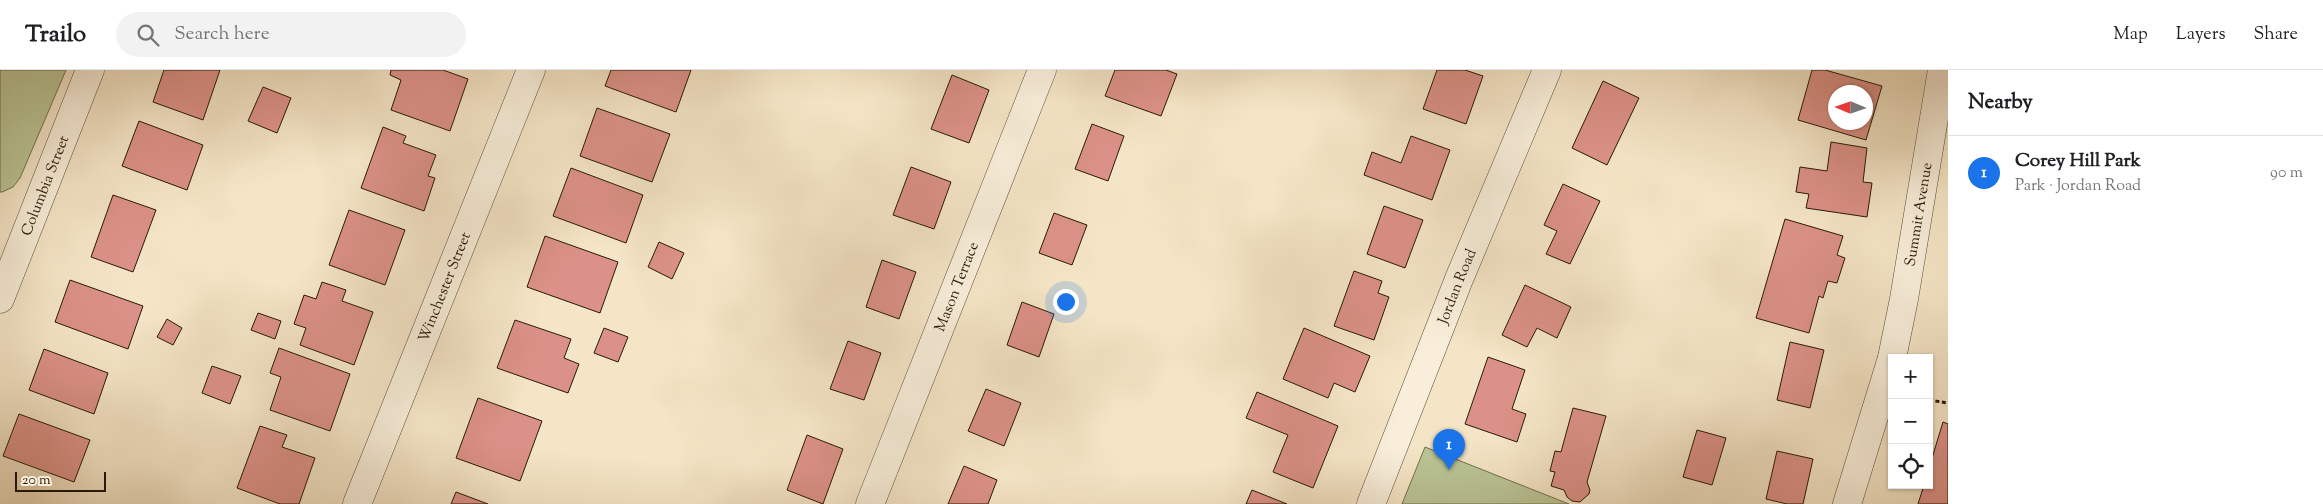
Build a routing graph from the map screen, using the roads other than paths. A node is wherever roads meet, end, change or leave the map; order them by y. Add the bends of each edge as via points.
1 (90, 70) edge
2 (532, 70) edge
3 (1042, 70) edge
4 (1547, 70) edge
5 (1942, 70) edge
6 (9, 243) edge
7 (0, 299) edge
8 (1893, 354) edge
9 (1888, 371) edge
10 (357, 504) edge
11 (870, 504) edge
12 (1370, 504) edge
13 (1847, 504) edge

1 - 6 street, Columbia Street
2 - 10 street, Winchester Street
3 - 11 street, Mason Terrace
4 - 12 street, Jordan Road via 1459,278
5 - 8 street, Summit Avenue
6 - 7 street, Columbia Street
9 - 13 street, Summit Avenue

